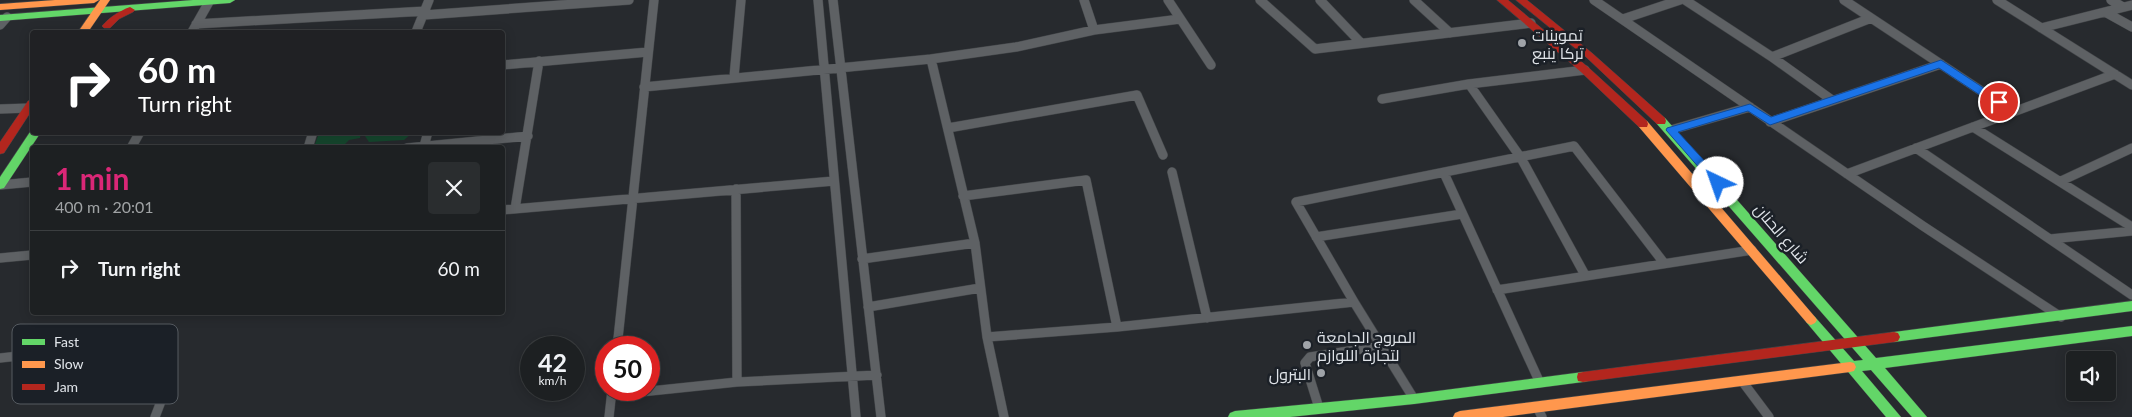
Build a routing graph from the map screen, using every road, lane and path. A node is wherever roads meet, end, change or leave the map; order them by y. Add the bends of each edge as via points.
1 (105, 0) edge
2 (230, 0) edge
3 (429, 0) edge
4 (629, 0) edge
5 (654, 0) edge
6 (741, 0) edge
7 (818, 0) edge
8 (833, 0) edge
9 (1084, 0) edge
10 (1168, 0) edge
11 (1260, 0) edge
12 (1320, 0) edge
13 (1414, 0) edge
14 (1502, 0) edge
15 (1521, 0) edge
16 (1594, 0) edge
17 (1680, 0) edge
18 (1685, 0) edge
19 (1844, 0) edge
20 (1997, 0) edge
21 (2111, 0) edge
22 (81, 1) edge
23 (209, 2) junction
24 (120, 4) edge
25 (2132, 4) edge
26 (96, 5) edge
27 (147, 6) junction
28 (0, 7) edge
29 (2123, 7) junction
30 (70, 12) junction
31 (2105, 12) junction
32 (425, 13) junction
33 (1871, 18) junction
34 (1180, 19) junction
35 (1622, 19) junction
36 (2, 20) edge
37 (1531, 23) junction
38 (196, 24) junction
39 (2132, 27) edge
40 (2041, 28) junction
41 (105, 29) edge
42 (85, 30) edge
43 (193, 30) edge
44 (417, 30) edge
45 (1094, 30) junction
46 (1450, 33) junction
47 (1361, 43) junction
48 (648, 52) junction
49 (1772, 57) junction
50 (931, 59) junction
51 (538, 61) junction
52 (1941, 64) junction
53 (505, 65) edge
54 (1211, 65) dead end
55 (840, 69) junction
56 (1585, 70) junction
57 (823, 71) junction
58 (2115, 74) junction
59 (734, 77) junction
60 (1469, 84) junction
61 (2132, 85) edge
62 (644, 87) junction
63 (1382, 99) dead end
64 (1832, 100) junction
65 (30, 105) edge
66 (30, 106) edge
67 (1750, 107) junction
68 (0, 109) edge
69 (2013, 112) junction
70 (1770, 122) junction
71 (1973, 127) junction
72 (948, 128) junction
73 (1671, 130) junction
74 (34, 135) edge
75 (528, 136) junction
76 (434, 145) edge
77 (1916, 148) junction
78 (2132, 148) edge
79 (0, 150) edge
80 (1162, 155) dead end
81 (1521, 158) junction
82 (1172, 172) dead end
83 (1444, 173) junction
84 (1847, 174) junction
85 (834, 181) junction
86 (2061, 181) junction
87 (30, 182) edge
88 (0, 185) edge
89 (736, 189) junction
90 (963, 196) junction
91 (632, 199) junction
92 (515, 209) junction
93 (505, 210) edge
94 (1462, 214) junction
95 (2132, 227) edge
96 (2132, 231) edge
97 (1316, 236) junction
98 (2050, 239) junction
99 (975, 243) junction
100 (1752, 250) junction
101 (30, 255) edge
102 (0, 258) edge
103 (862, 259) junction
104 (1664, 263) junction
105 (1585, 275) junction
106 (980, 288) junction
107 (1496, 290) junction
108 (2132, 295) edge
109 (1354, 302) junction
110 (2132, 306) edge
111 (868, 307) junction
112 (2060, 317) junction
113 (1207, 318) junction
114 (1117, 327) junction
115 (2132, 330) edge
116 (618, 336) edge
117 (987, 337) junction
118 (1855, 342) junction
119 (1833, 345) junction
120 (1381, 346) junction
121 (1873, 363) junction
122 (1851, 367) junction
123 (877, 375) junction
124 (854, 378) junction
125 (1742, 381) junction
126 (737, 382) junction
127 (1540, 383) junction
128 (660, 389) edge
129 (1414, 399) junction
130 (611, 401) edge
131 (160, 404) dead end
132 (1319, 408) junction
133 (1540, 412) edge
134 (155, 417) edge
135 (609, 417) edge
136 (856, 417) edge
137 (881, 417) edge
138 (1004, 417) edge
139 (1234, 417) edge
140 (1460, 417) edge
141 (1769, 417) edge
142 (1894, 417) edge
143 (1920, 417) edge

1 - 26 street
2 - 23 street
3 - 32 street
4 - 32 street
5 - 48 street
6 - 59 street
7 - 57 street
8 - 55 street
9 - 45 street
10 - 34 street
11 - 47 street via 1315,49
12 - 47 street
13 - 46 street
14 - 37 street, شارع الحنان
15 - 73 street, شارع الحنان via 1589,55
16 - 35 street
17 - 35 street
18 - 49 street
19 - 33 street
20 - 40 street
21 - 29 street
22 - 26 street
22 - 28 street
23 - 27 street
23 - 38 street
24 - 26 street
24 - 27 street
24 - 41 street
25 - 29 street
26 - 30 street
26 - 42 street
27 - 41 street via 124,13
29 - 31 street
30 - 36 street
30 - 42 street via 85,17 88,21
31 - 39 street
31 - 40 street
32 - 38 street
32 - 44 street
33 - 49 street
33 - 52 street
34 - 45 street
34 - 54 street
35 - 67 street
37 - 46 street
37 - 56 street, شارع الحنان
38 - 43 street
40 - 58 street
45 - 50 street via 1016,48
46 - 47 street
48 - 51 street
48 - 62 street
49 - 64 street
50 - 55 street
50 - 72 street
51 - 53 street
51 - 75 street
52 - 64 street
52 - 69 street
55 - 57 street
55 - 103 street
56 - 60 street
56 - 100 street, شارع الحنان via 1648,129
57 - 59 street
57 - 85 street
58 - 61 street
58 - 69 street
59 - 62 street
60 - 63 street
60 - 81 street
62 - 91 street
64 - 70 street
65 - 68 street
66 - 79 street
67 - 70 street
67 - 73 street
69 - 71 street
70 - 84 street
71 - 77 street
71 - 86 street
72 - 80 street via 1137,94
72 - 90 street
73 - 118 street, شارع الحنان
74 - 88 street
75 - 76 street
75 - 92 street
77 - 84 street
77 - 98 street
78 - 86 street
81 - 83 street
81 - 104 street via 1574,146
81 - 105 street
82 - 113 street
83 - 94 street
83 - 97 street via 1296,202
84 - 112 street
85 - 89 street
85 - 124 street
86 - 95 street
87 - 88 street
89 - 91 street
89 - 126 street
90 - 99 street
90 - 114 street via 1086,180
91 - 92 street
91 - 116 street
92 - 93 street
94 - 97 street
94 - 107 street
96 - 98 street
97 - 109 street
98 - 108 street
99 - 103 street
99 - 106 street
100 - 104 street
100 - 119 street, شارع الحنان
101 - 102 street
103 - 111 street
104 - 105 street
105 - 107 street
106 - 111 street
106 - 117 street
107 - 127 street
109 - 113 street
109 - 120 street
110 - 112 street
111 - 123 street
112 - 118 street
113 - 114 street
114 - 117 street
115 - 121 street
117 - 138 street
118 - 119 street
118 - 121 street, شارع الحنان
119 - 122 street, شارع الحنان
119 - 127 street
120 - 129 street
120 - 132 street via 1310,357 1306,363
121 - 122 street
121 - 143 street, شارع الحنان
122 - 125 street
122 - 142 street, شارع الحنان
123 - 124 street
123 - 137 street
124 - 126 street
124 - 136 street
125 - 133 street
125 - 141 street
126 - 128 street
127 - 129 street
129 - 132 street
130 - 135 street
131 - 134 street
132 - 139 street
133 - 140 street

